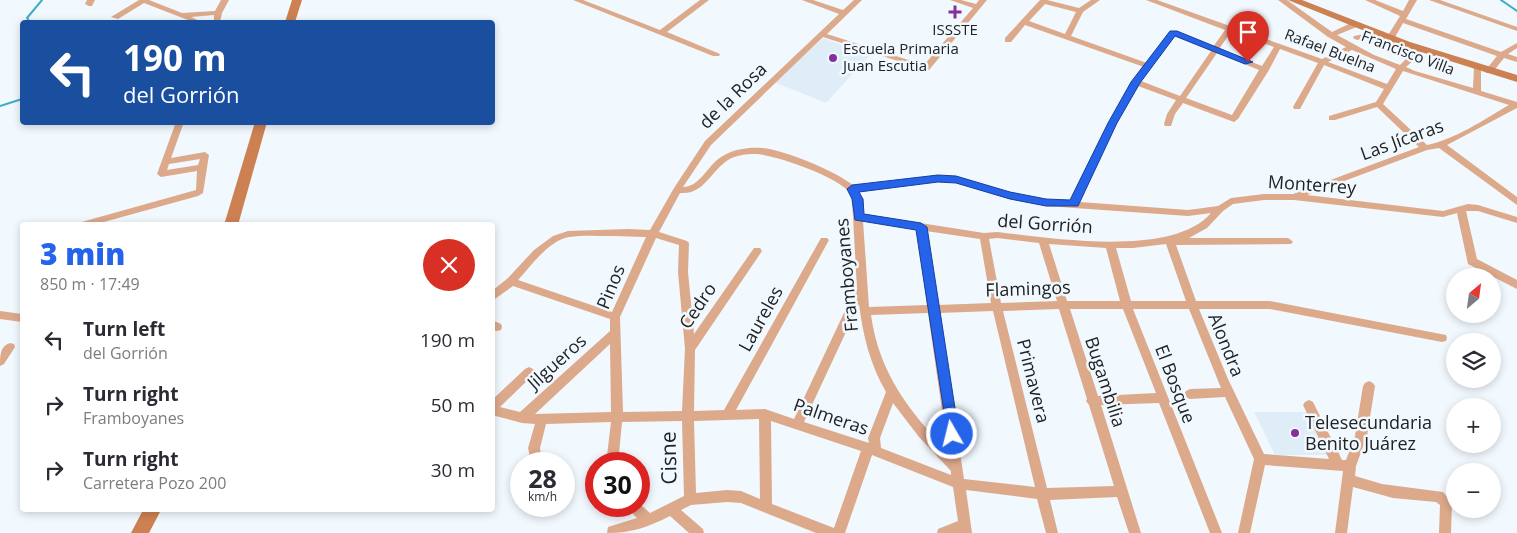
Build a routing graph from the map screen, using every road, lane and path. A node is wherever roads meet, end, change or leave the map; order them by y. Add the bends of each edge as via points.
1 (144, 0) edge
2 (226, 0) edge
3 (297, 0) edge
4 (577, 0) edge
5 (705, 0) edge
6 (806, 0) edge
7 (858, 0) edge
8 (954, 0) edge
9 (983, 0) edge
10 (1096, 0) edge
11 (1150, 0) edge
12 (1180, 0) edge
13 (1282, 0) edge
14 (1293, 0) edge
15 (1369, 0) edge
16 (1413, 0) edge
17 (1433, 0) edge
18 (1462, 0) edge
19 (1454, 6) junction
20 (977, 7) junction
21 (1176, 8) junction
22 (1080, 11) junction
23 (218, 13) junction
24 (844, 13) junction
25 (182, 15) junction
26 (115, 17) dead end
27 (1403, 17) junction
28 (193, 20) edge
29 (217, 20) edge
30 (291, 20) edge
31 (1024, 22) junction
32 (1356, 24) junction
33 (1230, 28) junction
34 (1517, 29) edge
35 (1380, 33) junction
36 (661, 34) junction
37 (821, 34) junction
38 (1331, 35) junction
39 (1067, 37) junction
40 (1391, 37) junction
41 (1357, 38) dead end
42 (1008, 40) dead end
43 (1517, 45) edge
44 (1278, 46) junction
45 (1352, 47) junction
46 (1216, 48) junction
47 (1421, 49) junction
48 (716, 54) dead end
49 (1502, 55) junction
50 (1517, 60) edge
51 (1322, 62) junction
52 (1149, 66) junction
53 (1478, 67) junction
54 (1401, 68) junction
55 (1265, 70) junction
56 (1489, 71) junction
57 (1517, 79) edge
58 (1136, 82) junction
59 (1389, 88) junction
60 (1477, 92) junction
61 (1182, 98) junction
62 (1379, 104) junction
63 (1516, 105) edge
64 (1297, 107) dead end
65 (1332, 118) dead end
66 (1168, 124) dead end
67 (177, 125) edge
68 (260, 125) edge
69 (1441, 145) junction
70 (1425, 148) junction
71 (165, 162) junction
72 (202, 167) junction
73 (852, 189) junction
74 (677, 190) junction
75 (1294, 197) junction
76 (1517, 202) edge
77 (1074, 204) junction
78 (1517, 207) edge
79 (1220, 209) junction
80 (1461, 211) junction
81 (859, 217) junction
82 (1515, 219) edge
83 (92, 222) edge
84 (233, 222) edge
85 (921, 227) junction
86 (653, 233) junction
87 (984, 236) junction
88 (824, 240) dead end
89 (1043, 240) junction
90 (1170, 241) junction
91 (1288, 242) dead end
92 (1110, 245) junction
93 (757, 251) dead end
94 (512, 282) junction
95 (1517, 285) edge
96 (863, 289) junction
97 (495, 295) edge
98 (1062, 305) junction
99 (1191, 305) junction
100 (1127, 306) junction
101 (997, 308) junction
102 (866, 311) junction
103 (935, 311) junction
104 (0, 315) edge
105 (615, 317) junction
106 (20, 318) edge
107 (616, 333) junction
108 (1442, 338) dead end
109 (0, 346) edge
110 (690, 349) junction
111 (0, 361) edge
112 (529, 372) dead end
113 (1369, 386) dead end
114 (1227, 392) junction
115 (892, 393) junction
116 (1190, 394) dead end
117 (1161, 398) junction
118 (1092, 401) junction
119 (1310, 405) dead end
120 (495, 406) edge
121 (495, 410) edge
122 (728, 414) junction
123 (765, 414) junction
124 (688, 417) junction
125 (522, 418) junction
126 (616, 418) junction
127 (542, 419) junction
128 (798, 423) junction
129 (872, 450) junction
130 (534, 452) edge
131 (613, 452) edge
132 (1260, 459) junction
133 (1344, 466) junction
134 (957, 469) junction
135 (1349, 480) junction
136 (960, 484) junction
137 (1123, 491) junction
138 (1043, 494) junction
139 (690, 499) junction
140 (670, 508) junction
141 (766, 508) junction
142 (151, 512) edge
143 (646, 517) edge
144 (649, 520) junction
145 (965, 529) edge
146 (613, 531) dead end
147 (140, 533) edge
148 (698, 533) edge
149 (831, 533) edge
150 (839, 533) edge
151 (943, 533) edge
152 (1052, 533) edge
153 (1135, 533) edge
154 (1216, 533) edge
155 (1244, 533) edge
156 (1341, 533) edge
157 (1445, 533) edge

1 - 25 street
1 - 26 street
2 - 23 street
3 - 30 street
4 - 36 street
5 - 36 street
6 - 24 street
7 - 24 street, de la Rosa
8 - 20 street
9 - 20 street
10 - 22 street
11 - 21 street, Rafael Buelna
12 - 21 street
13 - 38 street, Francisco Villa
14 - 32 street
15 - 27 street
16 - 27 street
17 - 19 street
18 - 19 street
19 - 34 street
20 - 37 street via 926,68
21 - 33 street, Rafael Buelna
22 - 31 street via 1043,0
22 - 39 street
23 - 25 street
23 - 29 street
24 - 37 street, de la Rosa
25 - 28 street
27 - 40 street
27 - 49 street
31 - 39 street
31 - 42 street
32 - 35 street
32 - 38 street, Francisco Villa
33 - 44 street, Rafael Buelna
33 - 46 street
35 - 40 street
35 - 41 street
36 - 48 street
37 - 74 street, de la Rosa via 708,143
38 - 45 street, Francisco Villa
39 - 52 street
40 - 47 street
43 - 49 street
44 - 51 street, Rafael Buelna
44 - 55 street
45 - 51 street
45 - 54 street, Francisco Villa
46 - 52 street via 1174,33
46 - 55 street
46 - 61 street
47 - 53 street
47 - 54 street
49 - 50 street
49 - 56 street
51 - 59 street, Rafael Buelna
51 - 64 street
52 - 58 street
53 - 56 street
53 - 60 street, Francisco Villa
54 - 59 street
54 - 60 street, Francisco Villa
55 - 61 street via 1234,119
56 - 57 street
58 - 61 street
58 - 77 street via 1112,123
59 - 62 street
60 - 63 street, Francisco Villa
61 - 66 street
62 - 65 street
62 - 70 street
63 - 69 street, Las Jícaras
67 - 71 street
68 - 84 street
69 - 70 street, Las Jícaras
69 - 76 street
70 - 75 street, Las Jícaras
71 - 72 street via 205,155
71 - 72 street via 161,174
72 - 83 street via 200,191 195,194
73 - 74 street via 841,181 786,158 754,151 724,158 695,189
73 - 77 street, Monterrey via 938,178 956,179 1010,196
73 - 81 street, Framboyanes
74 - 86 street, de la Rosa
75 - 79 street, Monterrey via 1231,201
75 - 80 street, Monterrey via 1435,213
77 - 79 street, Monterrey via 1188,213
78 - 82 street
79 - 90 street, del Gorrión via 1205,226
80 - 82 street, Monterrey via 1468,207 1478,208
80 - 95 street via 1472,261
81 - 85 street, del Gorrión
81 - 96 street, Framboyanes
85 - 87 street, del Gorrión
85 - 103 street
86 - 94 street via 555,237
86 - 105 street, Pinos
86 - 110 street via 684,243 682,272
87 - 89 street, del Gorrión
87 - 101 street, Primavera
88 - 122 street, Laureles
89 - 92 street, del Gorrión
89 - 98 street, Bugambilia
90 - 91 street
90 - 92 street, del Gorrión
90 - 99 street, Alondra
92 - 100 street, El Bosque
93 - 110 street, Cedro
94 - 97 street
94 - 105 street
96 - 102 street, Framboyanes
96 - 128 street
98 - 100 street, Flamingos
98 - 101 street, Flamingos
98 - 118 street, Bugambilia
99 - 100 street, Flamingos
99 - 108 street, Flamingos via 1270,305
99 - 114 street, Alondra
100 - 117 street, El Bosque
101 - 103 street, Flamingos
101 - 138 street, Primavera
102 - 103 street, Flamingos
102 - 115 street, Framboyanes via 876,362
103 - 134 street
104 - 106 street
105 - 107 street, Pinos
107 - 125 street, Jilgueros
107 - 126 street, Pinos
109 - 111 street via 10,347
110 - 124 street, Cedro
112 - 120 street
113 - 133 street via 1361,436
114 - 116 street
114 - 132 street, Alondra
115 - 129 street
115 - 134 street, Framboyanes
117 - 118 street
117 - 154 street, El Bosque
118 - 137 street, Bugambilia
119 - 133 street
121 - 125 street, Palmeras
122 - 123 street, Palmeras
122 - 124 street, Palmeras
123 - 128 street, Palmeras
123 - 141 street
124 - 126 street, Palmeras
124 - 139 street, Cisne
125 - 127 street, Palmeras
126 - 127 street, Palmeras
126 - 131 street, Pinos
127 - 130 street
128 - 129 street, Palmeras
129 - 136 street, Palmeras
129 - 150 street
132 - 133 street
132 - 155 street
133 - 135 street
134 - 136 street
135 - 156 street
135 - 157 street via 1379,490 1440,496 1446,503
136 - 138 street, Palmeras
136 - 145 street
137 - 138 street, Palmeras
137 - 153 street, Bugambilia
138 - 152 street, Primavera
139 - 140 street
139 - 141 street via 742,497
140 - 144 street
140 - 148 street
141 - 149 street
142 - 147 street
143 - 144 street
144 - 146 street
145 - 151 street

